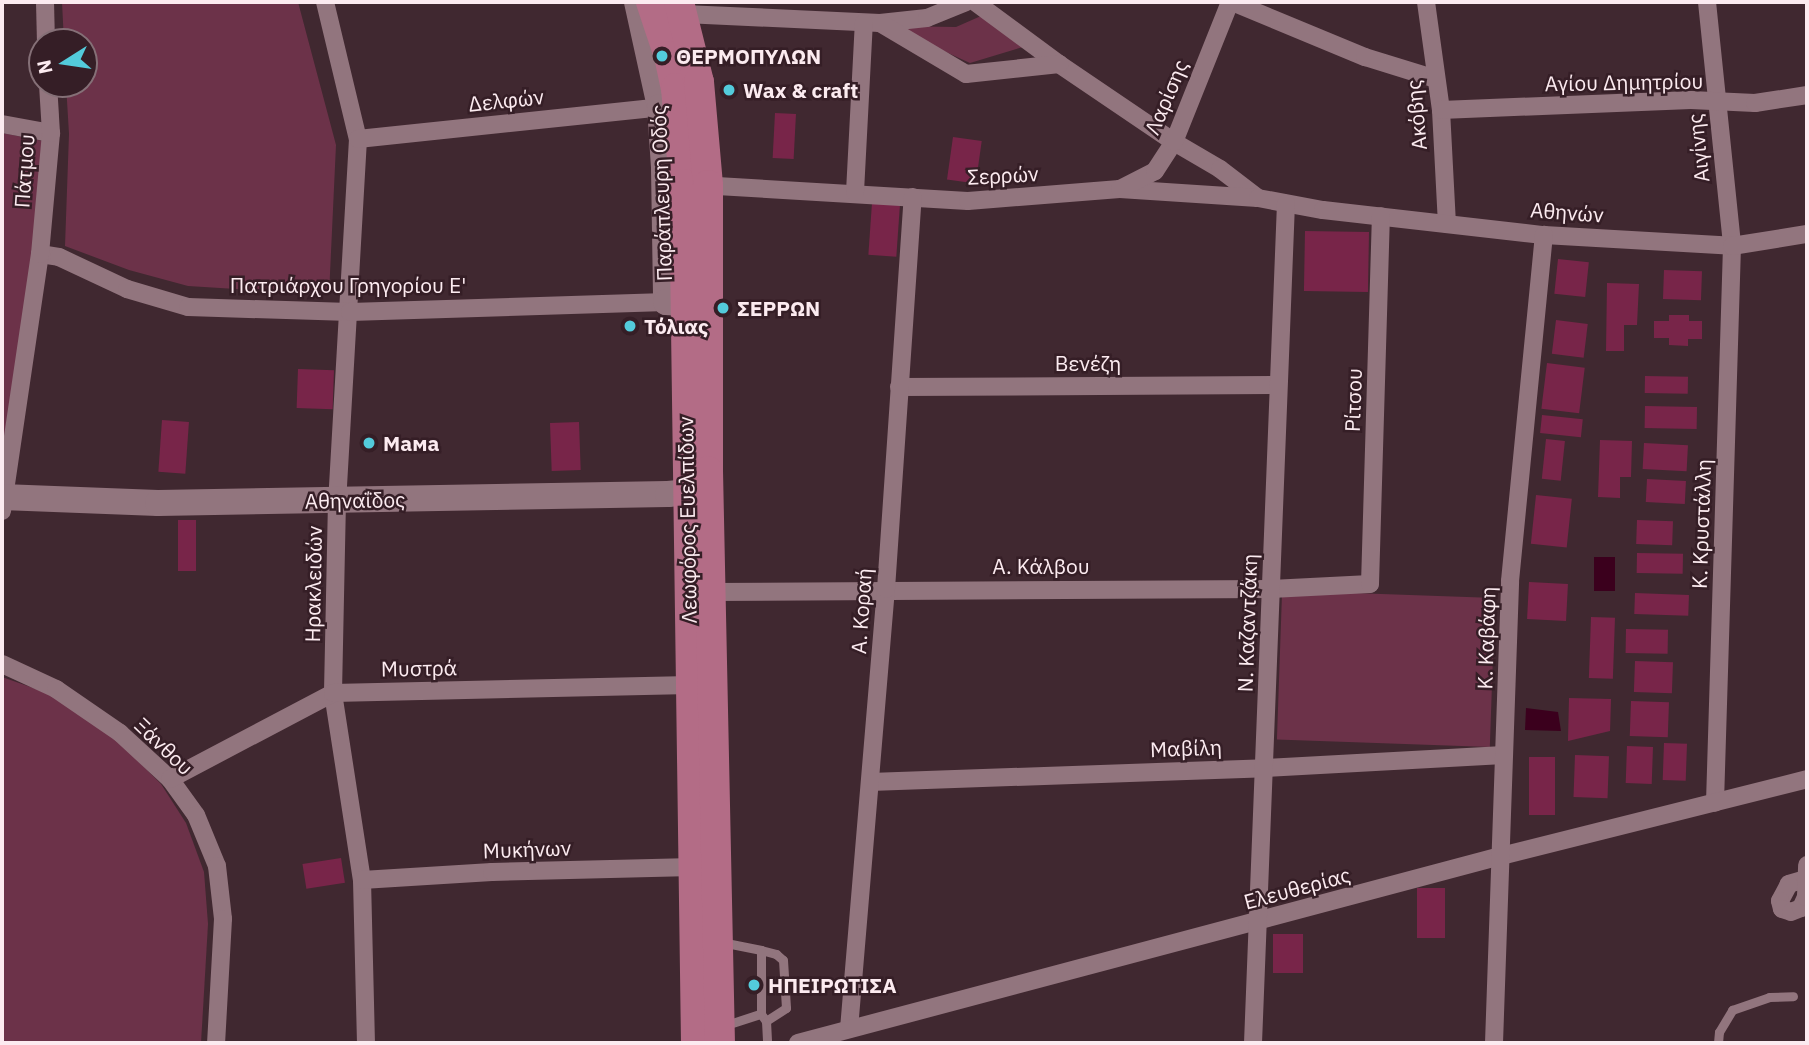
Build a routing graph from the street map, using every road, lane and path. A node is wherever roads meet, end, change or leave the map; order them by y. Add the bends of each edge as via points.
1 (45, 2) edge
2 (637, 2) edge
3 (651, 2) edge
4 (965, 2) edge
5 (975, 2) edge
6 (1231, 2) edge
7 (1426, 2) edge
8 (1707, 2) edge
9 (330, 4) edge
10 (691, 8) edge
11 (872, 23) junction
12 (46, 28) edge
13 (1059, 64) junction
14 (1436, 79) junction
15 (1807, 94) edge
16 (49, 98) edge
17 (1716, 103) junction
18 (660, 107) junction
19 (1441, 110) junction
20 (2, 124) edge
21 (51, 133) junction
22 (358, 139) junction
23 (1174, 142) junction
24 (696, 184) junction
25 (1120, 189) junction
26 (855, 192) junction
27 (913, 197) junction
28 (1258, 198) junction
29 (1286, 204) junction
30 (1323, 210) joint
31 (1381, 216) junction
32 (1447, 224) junction
33 (1807, 234) edge
34 (1544, 235) junction
35 (1732, 246) junction
36 (40, 254) junction
37 (675, 302) junction
38 (350, 312) junction
39 (1277, 385) junction
40 (899, 387) junction
41 (698, 491) junction
42 (337, 501) junction
43 (3, 502) edge
44 (1370, 584) joint
45 (886, 589) junction
46 (1271, 589) junction
47 (711, 592) junction
48 (2, 664) edge
49 (690, 685) junction
50 (333, 693) junction
51 (1504, 755) junction
52 (1265, 768) junction
53 (170, 779) junction
54 (1807, 779) edge
55 (870, 782) junction
56 (1715, 803) junction
57 (1501, 856) junction
58 (693, 867) junction
59 (362, 880) junction
60 (1257, 923) junction
61 (718, 941) junction
62 (761, 950) junction
63 (1793, 996) dead end
64 (764, 1017) junction
65 (849, 1028) junction
66 (712, 1038) edge
67 (216, 1043) edge
68 (366, 1043) edge
69 (767, 1043) edge
70 (798, 1043) edge
71 (1253, 1043) edge
72 (1494, 1043) edge
73 (1718, 1043) edge

1 - 12 street
2 - 18 street, Παράπλευρη Οδός
3 - 24 main road, Λεωφόρος Ευελπίδων via 676,88
4 - 11 street via 927,18
5 - 13 street
6 - 14 street via 1365,57
6 - 23 street, Λαρίσης
7 - 14 street, Ακόβης
8 - 17 street, Αιγίνης
9 - 22 street, Ηρακλειδών
10 - 11 street
10 - 24 main road, Λεωφόρος Ευελπίδων via 699,82
11 - 13 street via 965,74
11 - 26 street
13 - 23 street
14 - 19 street, Ακόβης
15 - 17 street, Αγίου Δημητρίου via 1755,103
16 - 21 street, Πάτμου
17 - 19 street, Αγίου Δημητρίου via 1691,100
17 - 35 street, Αιγίνης
18 - 22 street, Δελφών
18 - 37 street, Παράπλευρη Οδός
19 - 32 street, Ακόβης
20 - 21 street
21 - 36 street, Πάτμου
22 - 38 street, Ηρακλειδών
23 - 25 street, Λαρίσης via 1155,171
23 - 28 street
24 - 26 street, Σερρών
24 - 37 main road, Λεωφόρος Ευελπίδων
24 - 41 main road, Λεωφόρος Ευελπίδων
25 - 27 street, Σερρών via 968,201
25 - 28 street, Σερρών
26 - 27 street, Σερρών
27 - 40 street, Α. Κοραή
28 - 29 street, Σερρών
29 - 30 street, Σερρών
29 - 39 street, Ν. Καζαντζάκη
30 - 31 street, Αθηνών
31 - 32 street, Αθηνών
31 - 44 street, Ρίτσου
32 - 34 street, Αθηνών
33 - 35 street, Αθηνών
34 - 35 street, Αθηνών
34 - 51 street, Κ. Καβάφη via 1510,581
35 - 56 street, Κ. Κρυστάλλη
36 - 38 street, Πατριάρχου Γρηγορίου Ε' via 59,257 127,289 188,307
36 - 43 street, Πάτμου
37 - 38 street, Πατριάρχου Γρηγορίου Ε'
37 - 41 main road, Λεωφόρος Ευελπίδων
38 - 42 street, Ηρακλειδών
39 - 40 street, Βενέζη
39 - 46 street, Ν. Καζαντζάκη
40 - 45 street, Α. Κοραή
41 - 42 street, Αθηναΐδος
41 - 47 main road, Λεωφόρος Ευελπίδων
41 - 49 main road, Λεωφόρος Ευελπίδων
42 - 43 street, Αθηναΐδος
42 - 50 street, Ηρακλειδών
44 - 46 street, A. Κάλβου
45 - 46 street, A. Κάλβου
45 - 47 street, A. Κάλβου
45 - 55 street, Α. Κοραή
46 - 52 street, Ν. Καζαντζάκη
47 - 61 main road, Λεωφόρος Ευελπίδων
48 - 53 street, Ξάνθου via 56,688 120,733
49 - 50 street, Μυστρά
49 - 58 main road, Λεωφόρος Ευελπίδων
50 - 53 street, Μυστρά
50 - 59 street, Ηρακλειδών
51 - 52 street, Μαβίλη
51 - 57 street, Κ. Καβάφη
52 - 55 street, Μαβίλη
52 - 60 street, Ν. Καζαντζάκη
53 - 67 street, Ξάνθου via 196,815 217,866 223,919
54 - 56 street, Ελευθερίας
55 - 65 street, Α. Κοραή
56 - 57 street, Ελευθερίας
57 - 60 street, Ελευθερίας
57 - 72 street, Κ. Καβάφη
58 - 59 street, Μυκήνων
58 - 66 main road, Λεωφόρος Ευελπίδων
59 - 68 street, Ηρακλειδών
60 - 65 street, Ελευθερίας
60 - 71 street, Ν. Καζαντζάκη
61 - 62 lane
61 - 66 main road, Λεωφόρος Ευελπίδων
62 - 64 lane
62 - 64 lane via 780,956 785,967 786,1008
63 - 73 lane via 1769,997 1732,1010 1718,1032
64 - 66 lane
64 - 69 lane
65 - 70 street, Ελευθερίας

